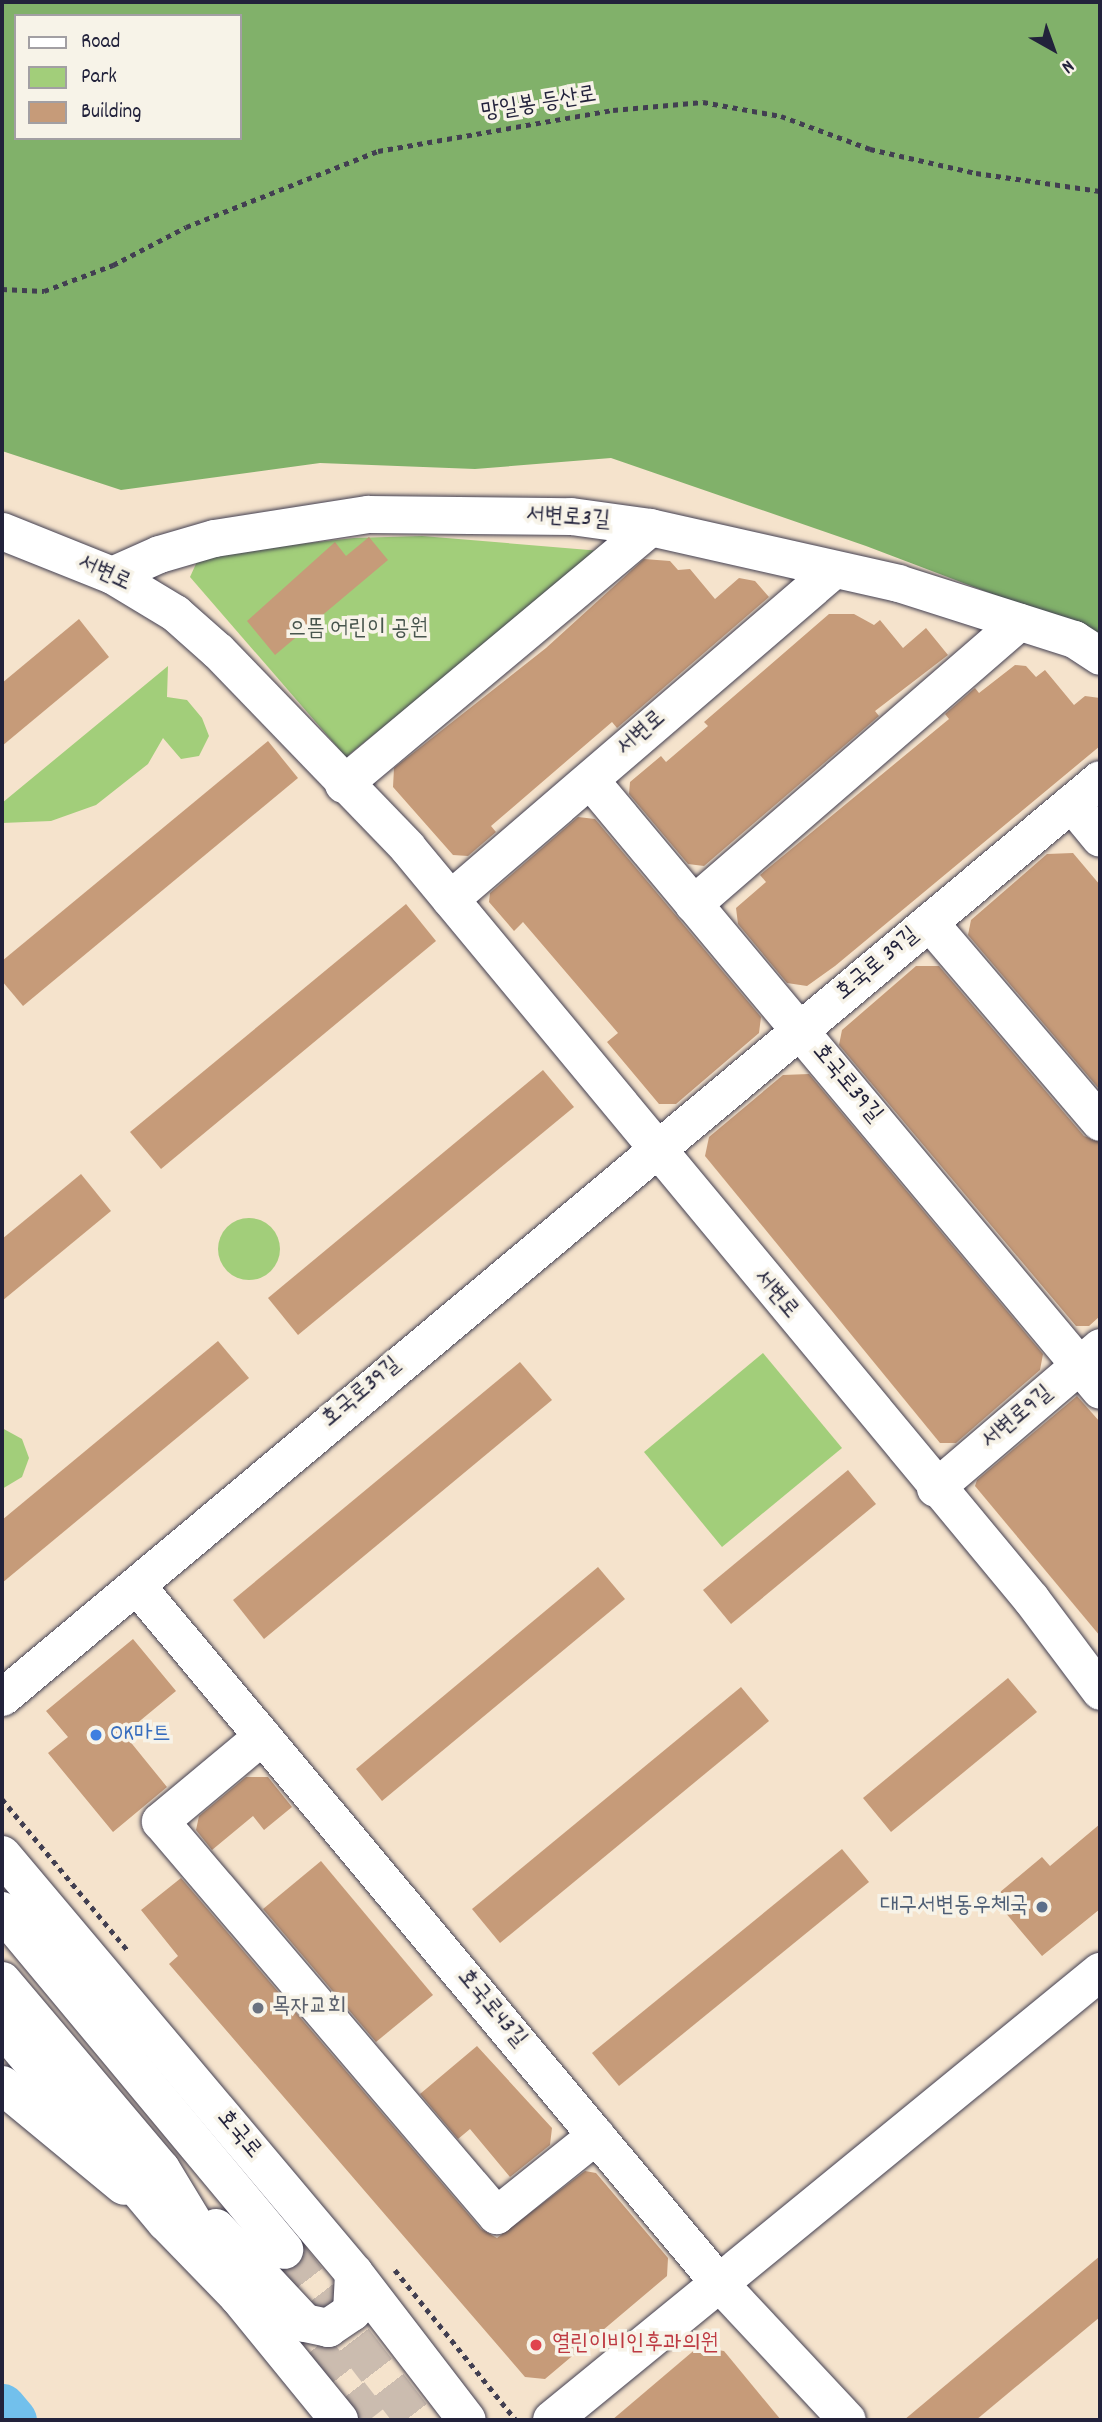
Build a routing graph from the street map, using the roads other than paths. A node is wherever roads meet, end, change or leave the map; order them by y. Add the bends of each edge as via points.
1 (649, 527) junction
2 (2, 531) edge
3 (834, 569) junction
4 (112, 575) junction
5 (1018, 622) junction
6 (1100, 656) edge
7 (1100, 779) edge
8 (590, 780) junction
9 (343, 784) junction
10 (1071, 803) junction
11 (1100, 838) edge
12 (450, 899) junction
13 (693, 904) junction
14 (929, 922) junction
15 (801, 1031) junction
16 (1100, 1122) edge
17 (655, 1151) junction
18 (1094, 1368) edge
19 (935, 1488) junction
20 (136, 1585) junction
21 (1100, 1691) edge
22 (2, 1697) edge
23 (262, 1736) junction
24 (2, 1855) edge
25 (2, 1911) edge
26 (1100, 1972) edge
27 (2, 1981) edge
28 (2, 2026) edge
29 (2, 2085) edge
30 (596, 2135) junction
31 (161, 2169) junction
32 (166, 2222) junction
33 (284, 2250) tunnel mouth
34 (354, 2273) junction
35 (719, 2283) junction
36 (238, 2296) junction
37 (339, 2420) edge
38 (467, 2420) edge
39 (552, 2420) edge
40 (848, 2420) edge

1 - 3 street, 서변로3길
1 - 4 street, 서변로3길 via 571,516 368,514 214,538 159,554
1 - 9 street
2 - 4 street, 서변로
3 - 5 street, 서변로3길 via 898,583
3 - 8 street, 서변로
4 - 9 street, 서변로 via 175,613 218,651
5 - 6 street, 서변로3길 via 1074,639
5 - 13 street
7 - 10 street, 호국로 39길
8 - 12 street, 서변로
8 - 13 street, 호국로39길
9 - 12 street, 서변로 via 407,847
10 - 11 street
10 - 14 street, 호국로 39길
12 - 17 street, 서변로
13 - 15 street, 호국로39길
14 - 15 street, 호국로 39길
14 - 16 street
15 - 17 street, 호국로 39길
15 - 18 street, 호국로39길
17 - 19 street, 서변로
17 - 20 street, 호국로39길
18 - 19 street, 서변로9길
19 - 21 street, 서변로 via 1031,1599
20 - 22 street, 호국로39길
20 - 23 street
23 - 30 street, 호국로43길
23 - 30 street via 160,1821 496,2215
24 - 34 main road, 호국로
25 - 33 main road, 호국로
26 - 35 main road
27 - 31 main road
28 - 32 main road
29 - 32 main road
30 - 35 street, 호국로43길
31 - 34 main road via 305,2323 328,2328 352,2312
31 - 36 main road
32 - 36 main road
34 - 38 main road, 호국로
35 - 39 main road
35 - 40 street, 호국로43길
36 - 37 main road

